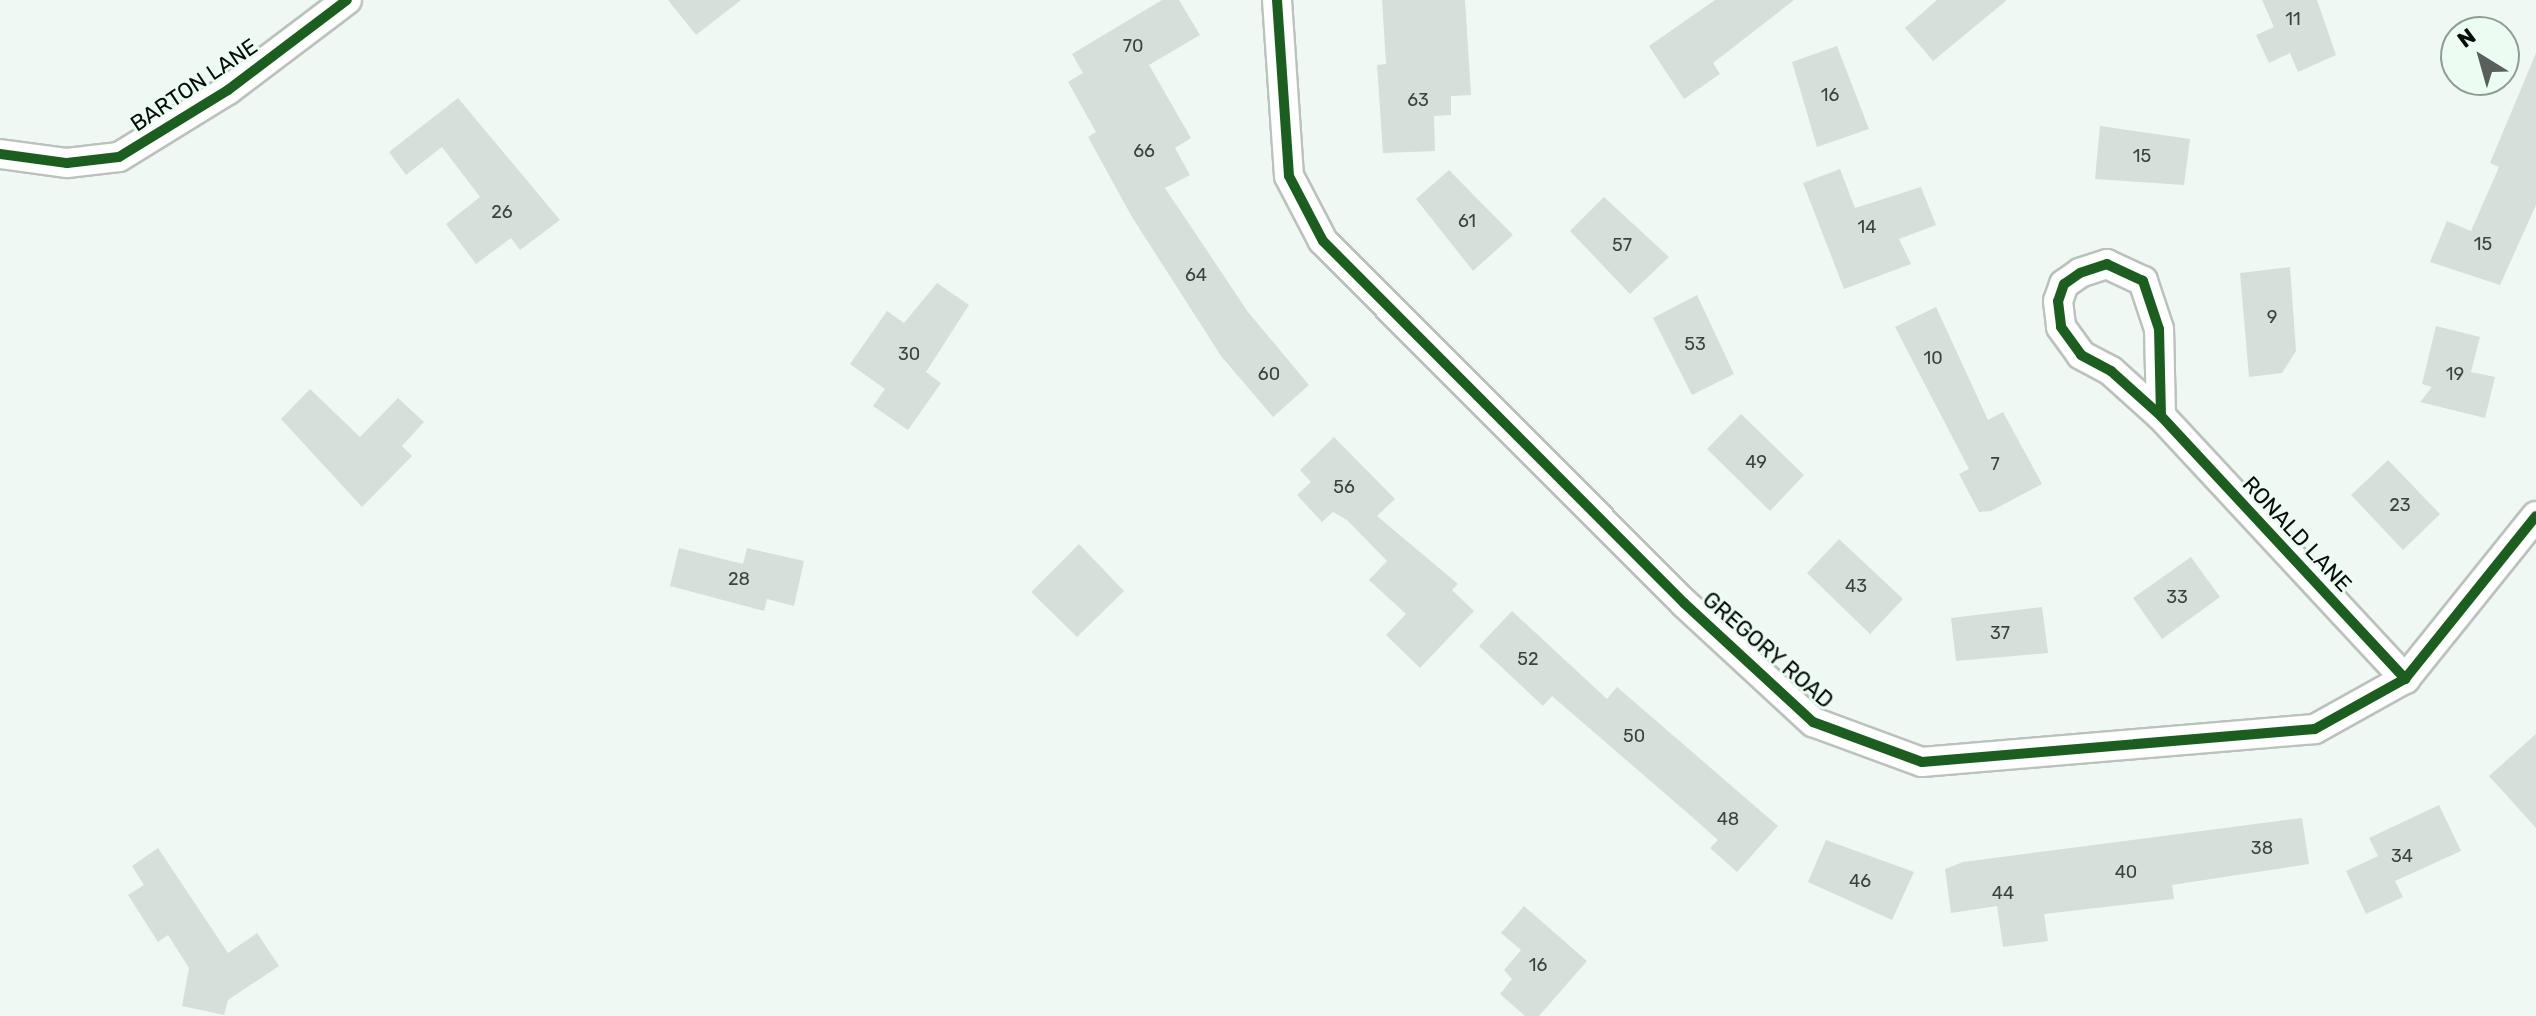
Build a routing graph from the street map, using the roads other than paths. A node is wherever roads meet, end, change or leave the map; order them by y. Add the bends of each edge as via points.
1 (347, 0) edge
2 (1277, 0) edge
3 (0, 154) edge
4 (2161, 416) junction
5 (2536, 516) edge
6 (2405, 679) junction

1 - 3 street, BARTON LANE via 228,90 119,157 67,163
2 - 6 street, GREGORY ROAD via 1289,176 1323,241 1684,603 1813,722 1922,762 2315,729
4 - 4 street, RONALD LANE via 2111,371 2081,355 2061,327 2064,284 2080,273 2107,264 2143,281 2159,329
4 - 6 street, RONALD LANE
5 - 6 street, GREGORY ROAD

